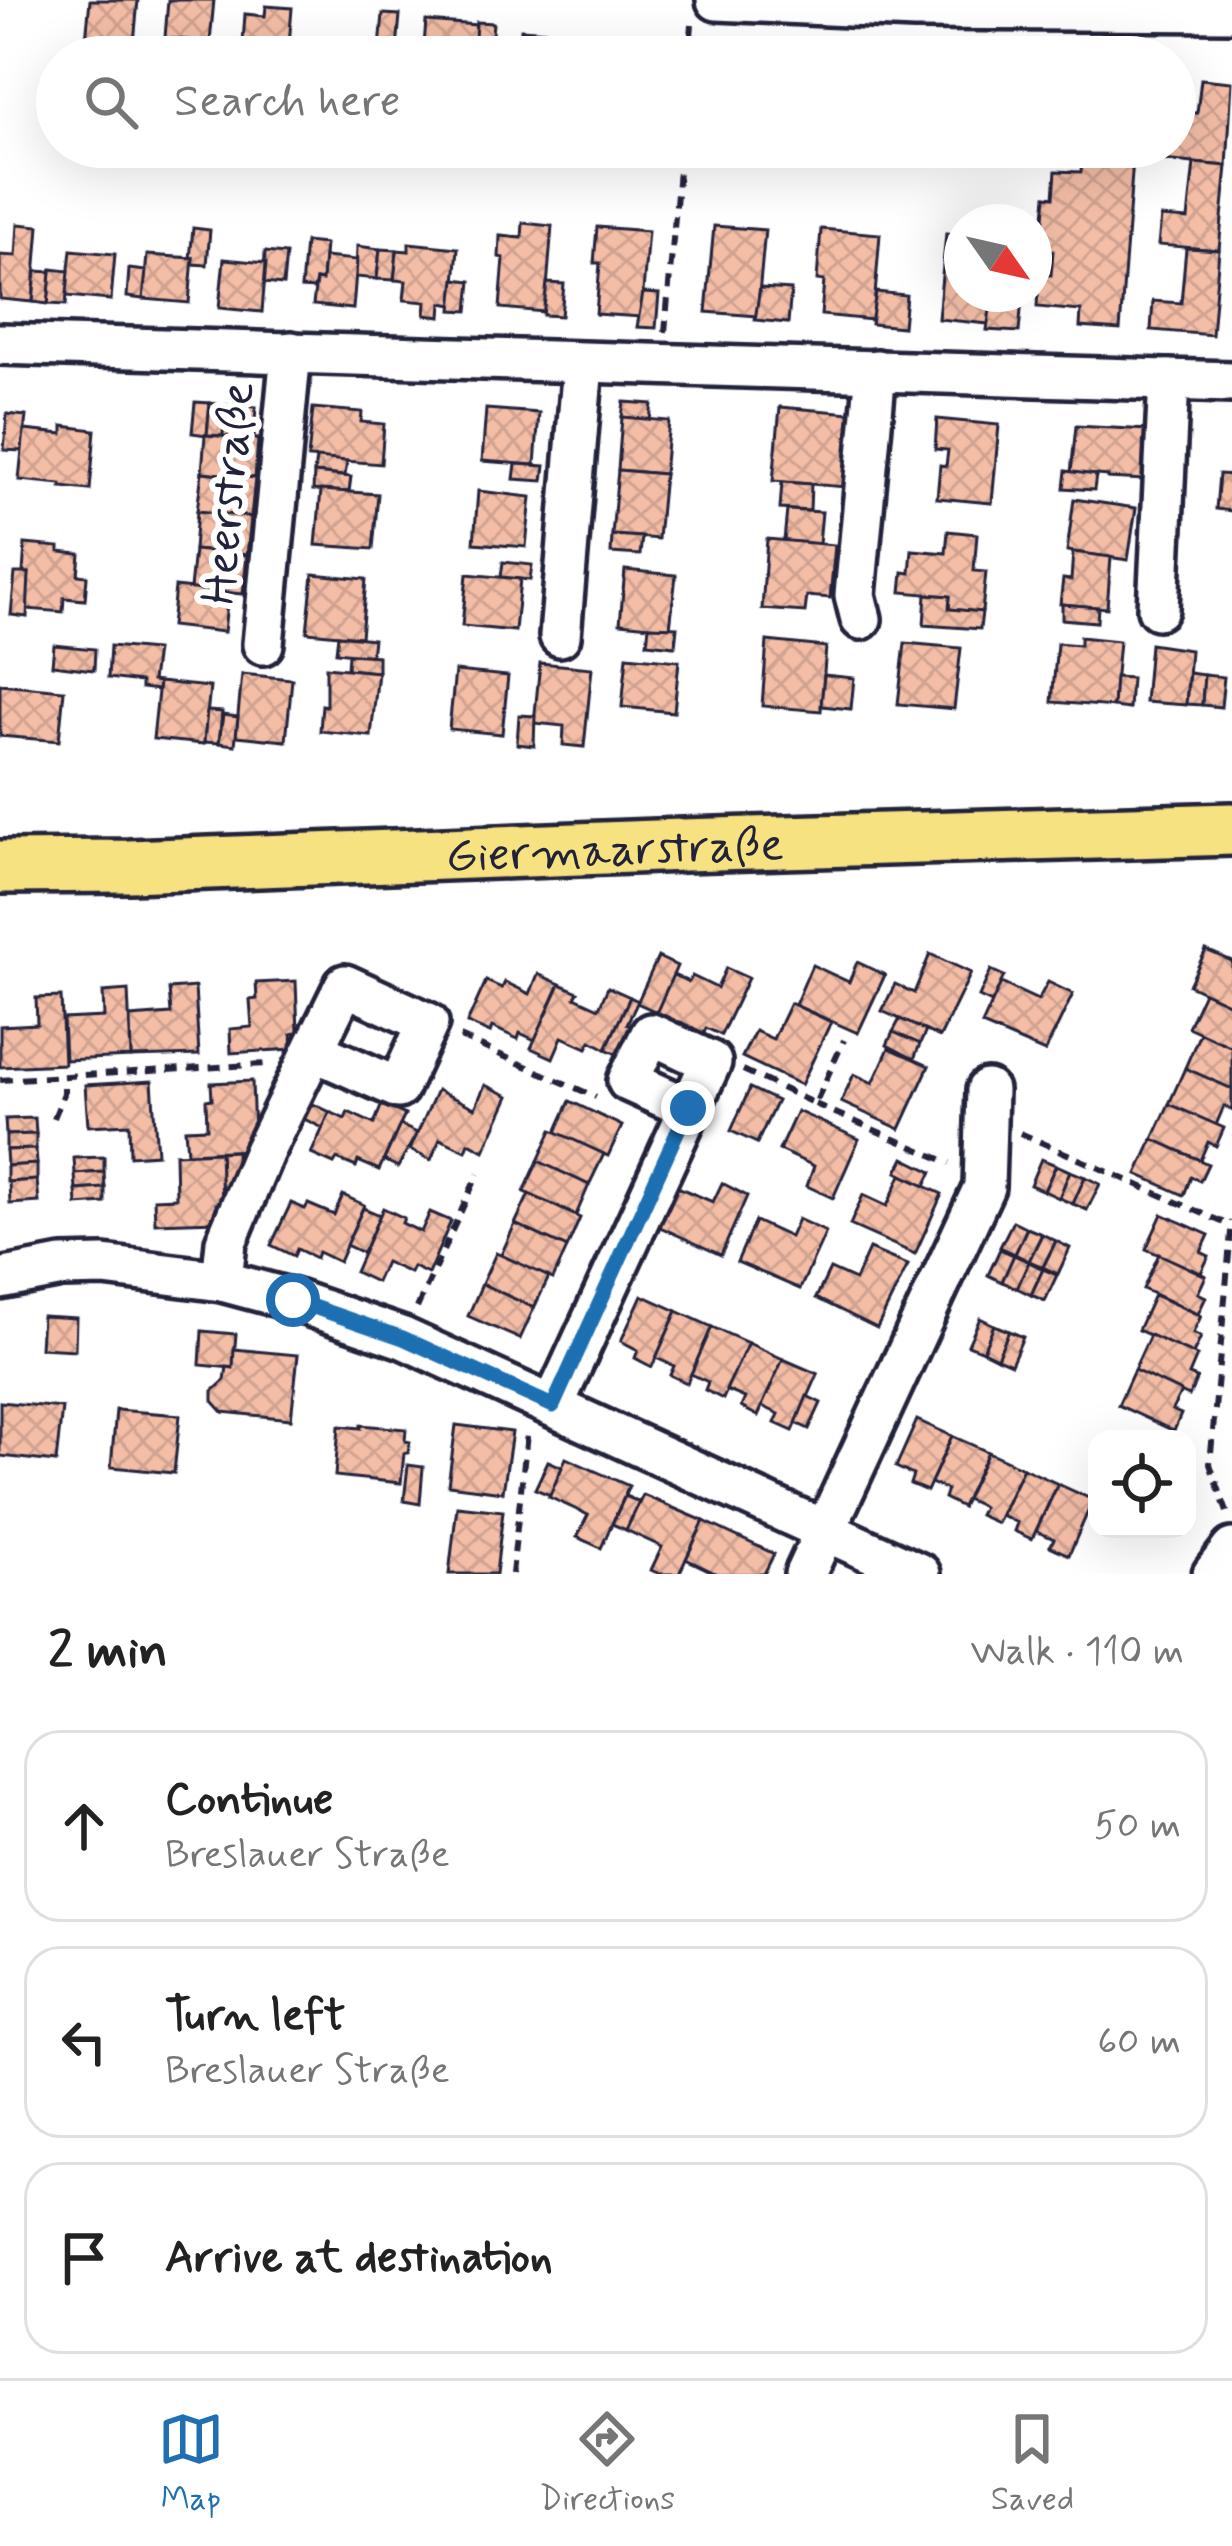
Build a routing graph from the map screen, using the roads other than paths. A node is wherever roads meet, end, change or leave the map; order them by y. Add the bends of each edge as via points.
1 (718, 0) edge
2 (1232, 11) edge
3 (0, 344) edge
4 (291, 352) junction
5 (583, 364) junction
6 (876, 370) junction
7 (1169, 380) junction
8 (1232, 382) edge
9 (1158, 609) dead end
10 (862, 619) dead end
11 (560, 636) dead end
12 (263, 644) dead end
13 (1232, 829) edge
14 (0, 867) edge
15 (309, 1062) junction
16 (688, 1108) junction
17 (987, 1108) road end
18 (0, 1280) edge
19 (222, 1281) junction
20 (546, 1403) junction
21 (825, 1532) junction
22 (1232, 1549) edge
23 (805, 1574) edge
24 (920, 1574) edge
25 (1213, 1574) edge

1 - 2 street
3 - 4 street, Heerstraße
4 - 5 street, Heerstraße
4 - 12 street, Heerstraße
5 - 6 street, Heerstraße
5 - 11 street
6 - 7 street, Heerstraße
6 - 10 street via 854,595
7 - 8 street, Heerstraße
7 - 9 street
13 - 14 main road, Giermaarstraße
15 - 15 street via 345,985 428,1022 398,1088
15 - 19 street via 226,1242
16 - 16 street via 711,1061 651,1034 628,1082
16 - 20 street
17 - 21 street via 986,1179
18 - 19 street via 104,1266
19 - 20 street via 403,1338
20 - 21 street
21 - 23 street
21 - 24 street
22 - 25 street

